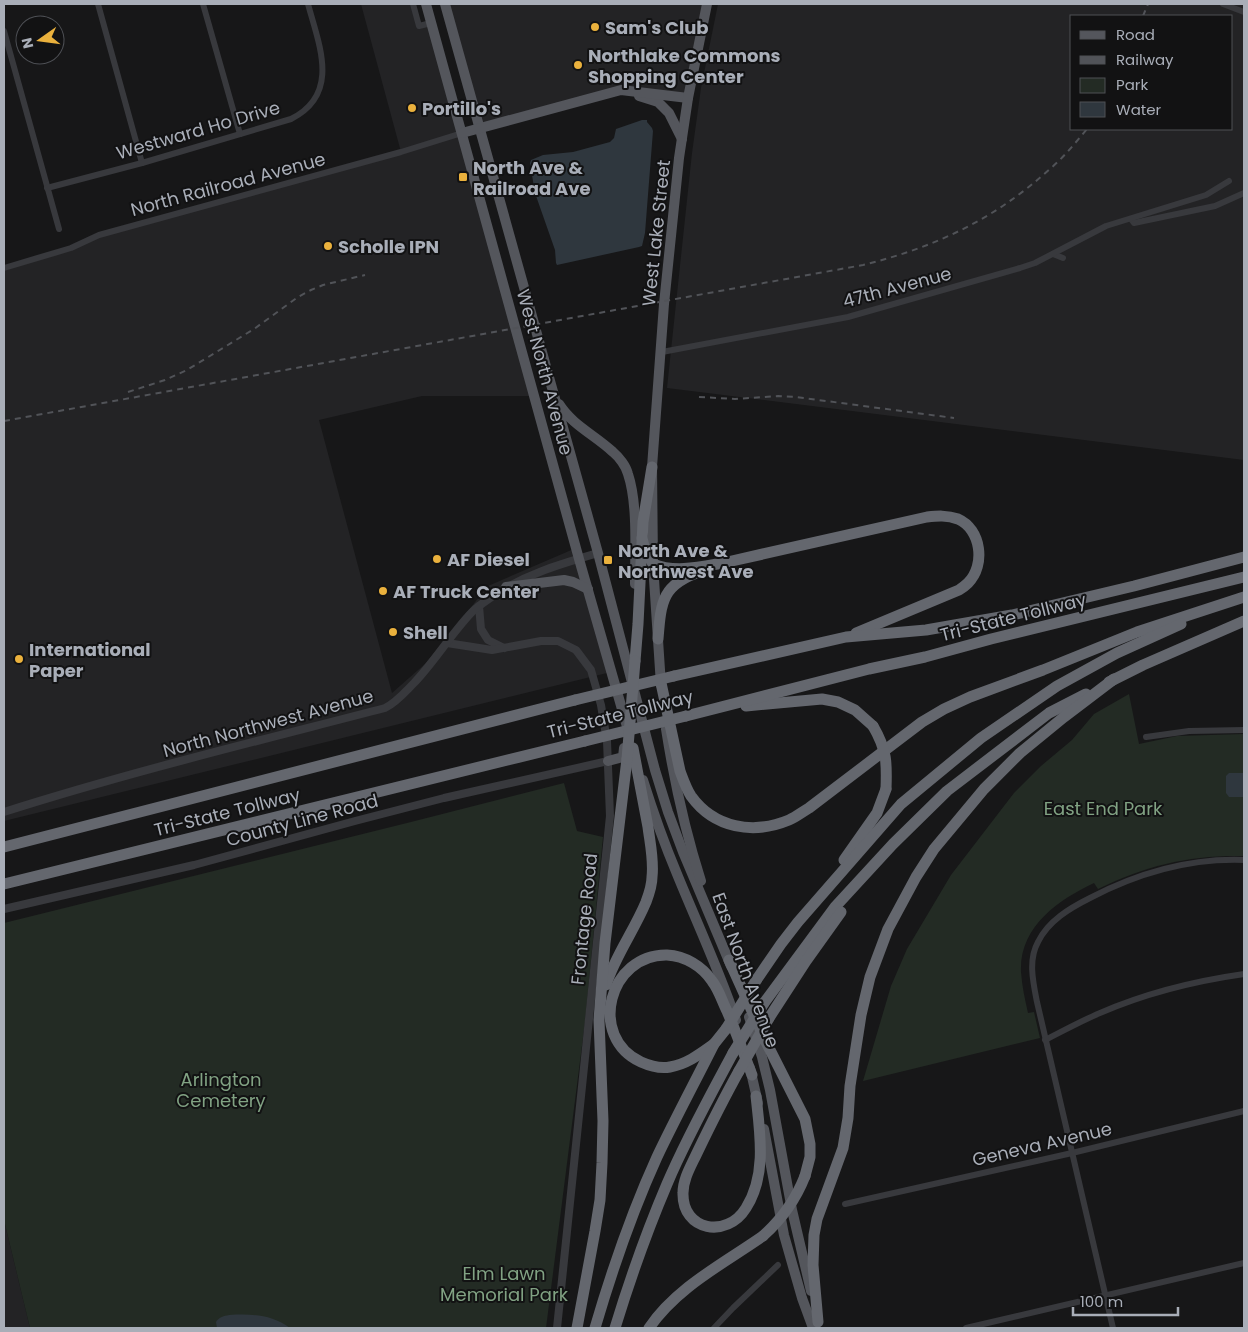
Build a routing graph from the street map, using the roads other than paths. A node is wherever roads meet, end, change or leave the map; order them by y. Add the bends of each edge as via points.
1 (98, 4) edge
2 (204, 4) edge
3 (308, 4) edge
4 (413, 4) edge
5 (426, 4) edge
6 (440, 4) edge
7 (445, 4) edge
8 (707, 4) edge
9 (1223, 4) edge
10 (1244, 12) edge
11 (431, 23) junction
12 (4, 31) edge
13 (455, 40) junction
14 (622, 90) junction
15 (688, 98) junction
16 (479, 128) junction
17 (462, 133) junction
18 (240, 134) junction
19 (682, 139) junction
20 (142, 162) junction
21 (1229, 182) dead end
22 (47, 188) junction
23 (1244, 193) edge
24 (1131, 219) junction
25 (59, 229) dead end
26 (1053, 254) junction
27 (1063, 258) dead end
28 (4, 268) edge
29 (662, 352) junction
30 (554, 397) junction
31 (652, 467) junction
32 (642, 538) junction
33 (598, 553) junction
34 (1244, 557) edge
35 (579, 559) junction
36 (653, 564) junction
37 (722, 564) junction
38 (1244, 577) edge
39 (506, 588) junction
40 (588, 589) junction
41 (1244, 598) edge
42 (1232, 600) junction
43 (479, 606) junction
44 (1244, 621) edge
45 (846, 637) junction
46 (658, 639) junction
47 (447, 644) junction
48 (504, 648) junction
49 (633, 662) junction
50 (1114, 679) junction
51 (661, 683) junction
52 (714, 709) junction
53 (1244, 730) edge
54 (1146, 737) dead end
55 (648, 746) joint
56 (628, 752) junction
57 (608, 761) junction
58 (4, 812) edge
59 (893, 844) junction
60 (4, 847) edge
61 (1244, 860) edge
62 (4, 884) edge
63 (4, 909) edge
64 (798, 922) junction
65 (720, 938) junction
66 (730, 960) junction
67 (1244, 974) edge
68 (599, 1020) junction
69 (1045, 1040) junction
70 (714, 1044) junction
71 (752, 1075) junction
72 (756, 1096) junction
73 (1244, 1111) edge
74 (1072, 1153) junction
75 (845, 1204) dead end
76 (1244, 1263) edge
77 (778, 1265) dead end
78 (1105, 1296) junction
79 (817, 1326) edge
80 (557, 1328) edge
81 (577, 1328) edge
82 (595, 1328) edge
83 (615, 1328) edge
84 (650, 1328) edge
85 (714, 1328) edge
86 (966, 1328) edge
87 (1113, 1328) edge

1 - 20 street
2 - 18 street
3 - 18 street, Westward Ho Drive via 323,61 316,96 291,119
4 - 11 street via 420,26
5 - 11 main road, West North Avenue
6 - 13 main road
7 - 13 main road, West North Avenue
8 - 15 main road, West Lake Street
9 - 10 street
11 - 17 main road, West North Avenue
12 - 22 street
13 - 16 main road, West North Avenue
14 - 15 main road
14 - 16 main road
14 - 19 main road via 658,102 669,113
15 - 19 main road, West Lake Street
16 - 17 main road
16 - 30 main road, West North Avenue
17 - 28 street, North Railroad Avenue via 99,235 71,248
17 - 35 main road, West North Avenue
18 - 20 street, Westward Ho Drive
19 - 29 main road, West Lake Street
20 - 22 street, Westward Ho Drive
21 - 24 street, 47th Avenue via 1206,195
22 - 25 street
23 - 24 street, 47th Avenue via 1215,206 1146,222 1134,223
24 - 26 street, 47th Avenue via 1106,226
26 - 27 street
26 - 29 street, 47th Avenue via 1020,268 848,317
29 - 31 main road, West Lake Street
30 - 33 main road, West North Avenue
30 - 49 main road via 564,412 614,453 628,472 634,526
31 - 32 highway
31 - 36 main road, West Lake Street
32 - 36 highway
32 - 49 highway
33 - 35 street, North Northwest Avenue
33 - 55 main road, West North Avenue
34 - 45 highway, Tri-State Tollway via 1012,615 926,630
35 - 39 street, North Northwest Avenue via 539,571
35 - 40 main road, West North Avenue
36 - 37 highway via 671,569
36 - 46 main road, West Lake Street
37 - 45 highway via 927,517 945,516 968,525 978,544 979,556 978,567 968,583 959,590
37 - 46 highway via 684,578 667,592 662,604
38 - 52 highway, Tri-State Tollway
39 - 40 main road via 564,580
39 - 43 street, North Northwest Avenue
40 - 56 main road, West North Avenue
41 - 42 highway
42 - 51 highway via 1136,632 944,709 922,722 809,808 790,820 770,826 732,826 710,814 692,796 680,771
42 - 64 highway via 1056,686 981,738 901,804
43 - 47 street, North Northwest Avenue
43 - 48 street via 481,629 488,640
44 - 50 highway
45 - 60 highway, Tri-State Tollway, bridge via 575,700
46 - 51 main road, West Lake Street
47 - 48 street, Frontage Road via 492,650
47 - 58 street, North Northwest Avenue via 401,697 385,708 148,769
48 - 57 street, Frontage Road via 558,641 576,650 591,670 596,687
49 - 56 highway, bridge
50 - 59 highway via 1049,713 947,791
50 - 79 highway via 1020,753 984,789 934,849 888,929 870,977 861,1015 843,1148 814,1235
51 - 65 main road, West Lake Street via 677,790
52 - 62 highway, Tri-State Tollway, bridge
52 - 64 highway, bridge via 822,698 855,710 874,726 881,739 887,764 886,790 877,813
53 - 54 street via 1189,731
55 - 65 main road, East North Avenue via 683,852
56 - 57 main road
56 - 68 highway
56 - 68 highway via 650,838 652,876 646,902 610,972
56 - 71 main road, East North Avenue via 726,991
57 - 63 street, County Line Road via 444,798 194,864
57 - 80 street, Frontage Road via 610,816
59 - 72 highway, bridge via 806,961 769,1018 700,1147 682,1193 686,1211 704,1226 720,1227 734,1222 752,1197 761,1156
59 - 83 highway, bridge via 836,907 764,1003 733,1054 667,1183
61 - 69 street via 1204,862 1155,871 1101,892 1055,921 1038,941 1032,966
64 - 70 highway, bridge
65 - 66 main road, East North Avenue
66 - 79 main road, East North Avenue via 762,1057
66 - 84 highway, bridge via 805,1120 810,1157 797,1194 783,1215 763,1236 681,1293
67 - 69 street via 1189,984 1128,1002
68 - 81 highway via 603,1102 600,1200
69 - 74 street
70 - 71 highway via 691,1059 670,1067 637,1060 620,1044 611,1023 610,1011 616,986 632,967 650,957 679,957 696,965 706,972 718,990
70 - 82 highway via 657,1158
71 - 72 main road, East North Avenue
72 - 79 main road, East North Avenue via 784,1235 802,1298
73 - 74 street, Geneva Avenue
74 - 75 street, Geneva Avenue
74 - 78 street
76 - 78 street
77 - 85 street
78 - 86 street
78 - 87 street

